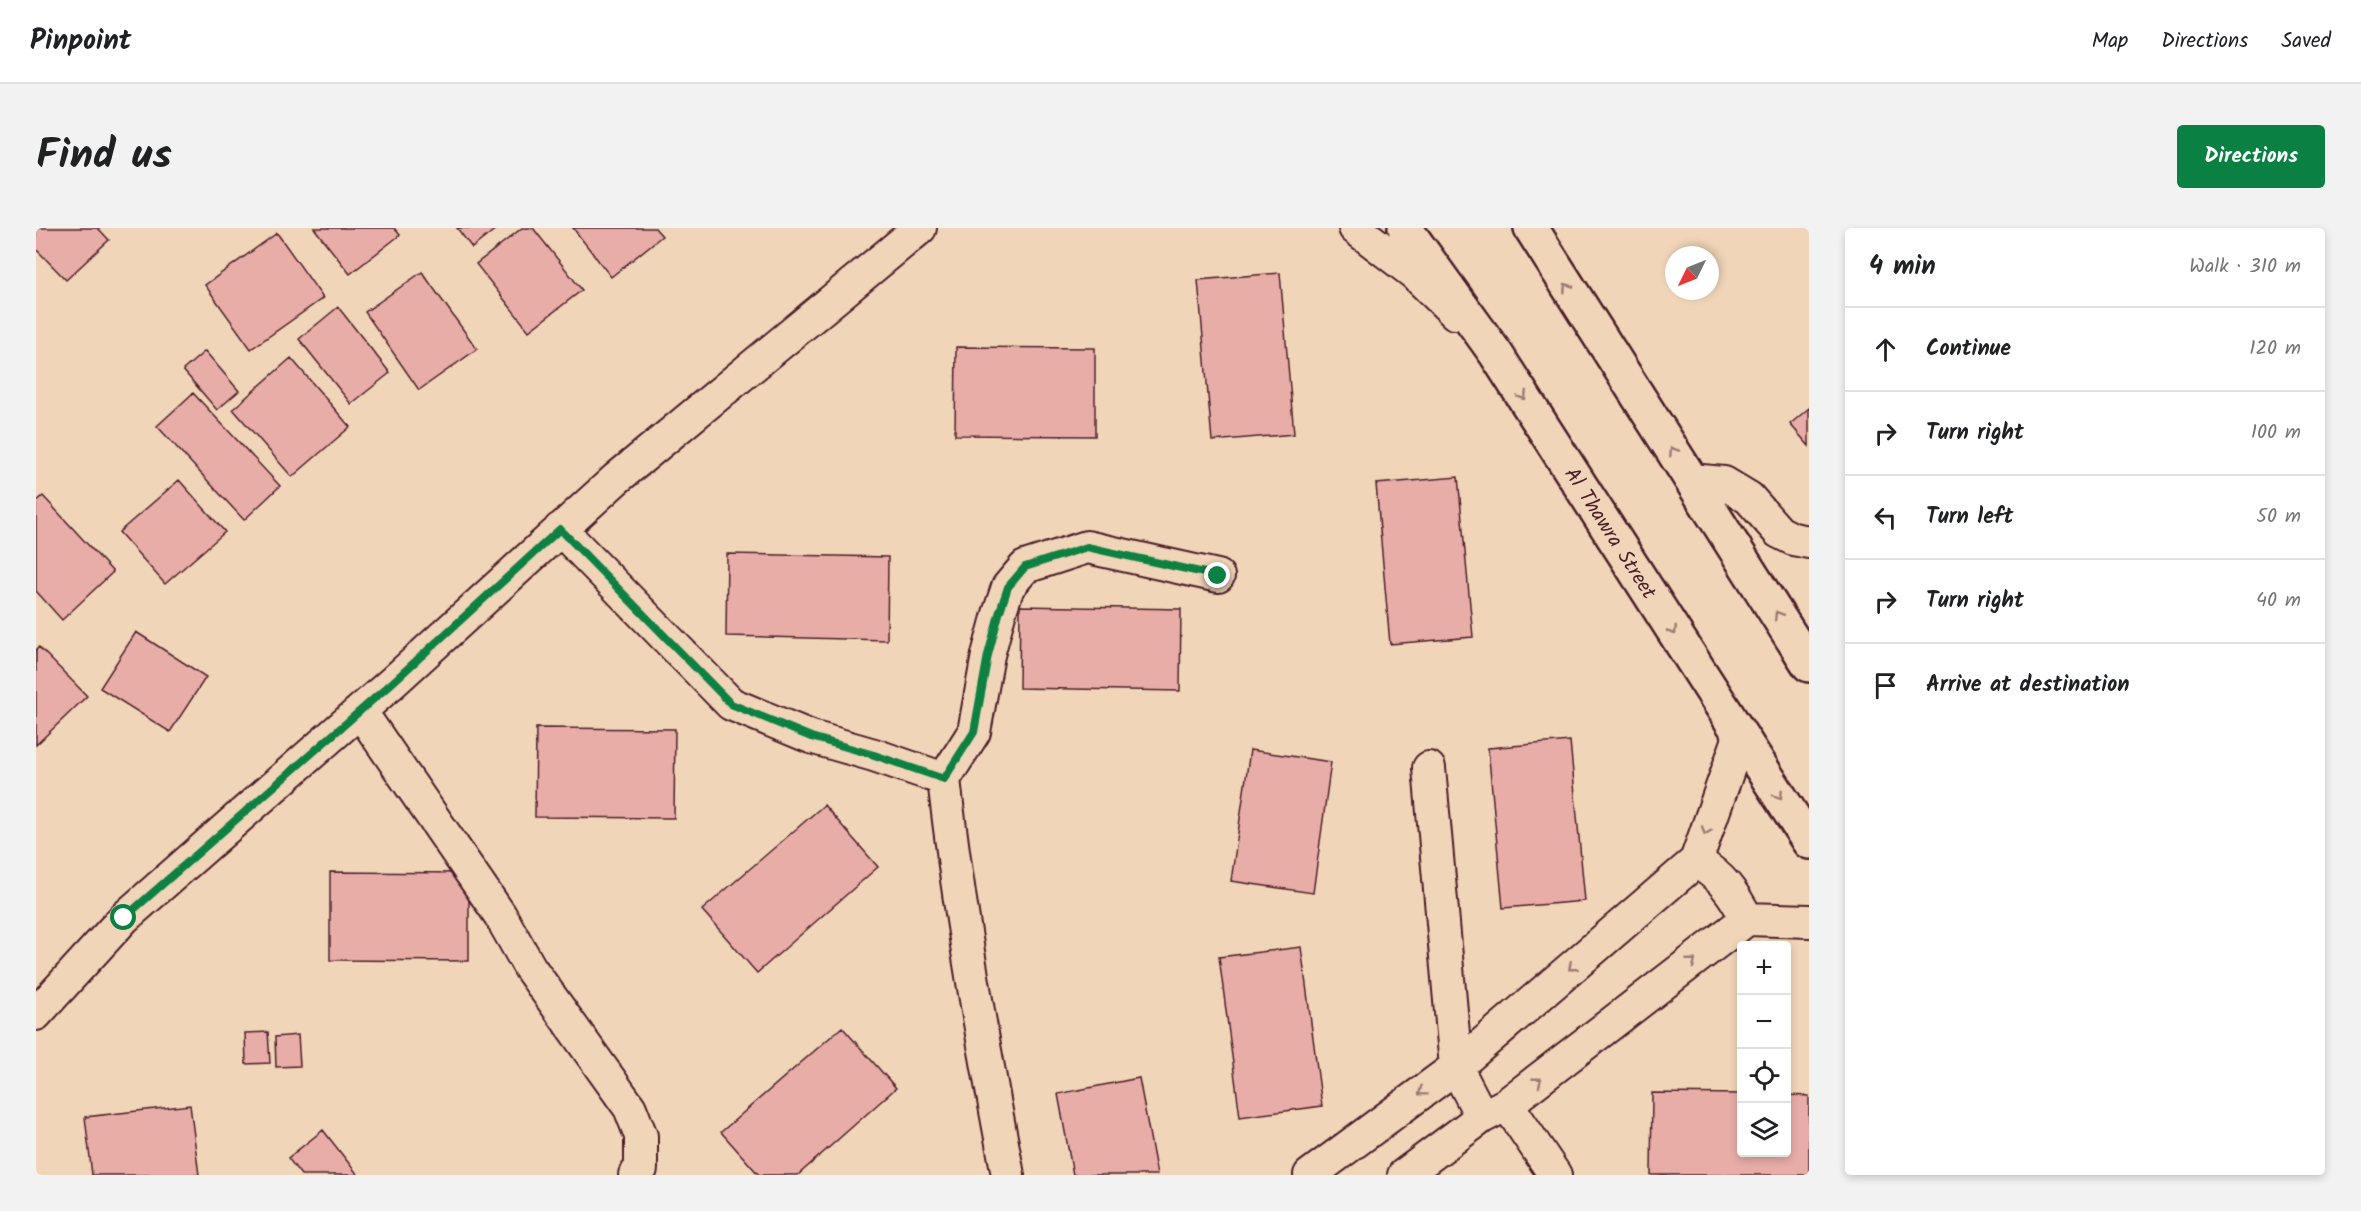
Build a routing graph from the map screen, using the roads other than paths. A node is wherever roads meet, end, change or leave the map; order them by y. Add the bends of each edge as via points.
1 (920, 228) edge
2 (1355, 228) edge
3 (1405, 228) edge
4 (1532, 228) edge
5 (1496, 354) junction
6 (1691, 480) junction
7 (560, 529) junction
8 (1809, 542) edge
9 (1218, 576) dead end
10 (1809, 664) edge
11 (360, 711) junction
12 (1740, 736) junction
13 (1429, 768) dead end
14 (944, 779) junction
15 (1809, 842) edge
16 (1696, 861) junction
17 (1747, 919) junction
18 (1809, 921) edge
19 (36, 1014) edge
20 (1456, 1067) junction
21 (1494, 1111) junction
22 (635, 1175) edge
23 (1008, 1175) edge
24 (1310, 1175) edge
25 (1404, 1175) edge
26 (1555, 1175) edge

1 - 7 street
2 - 5 street via 1415,274
3 - 5 main road, Al Thawra Street
6 -> 4 main road
5 -> 12 main road, Al Thawra Street
6 - 8 street via 1724,483 1749,498 1779,532
10 -> 6 main road
7 - 11 street
7 - 14 street via 731,704 811,737
9 - 14 street via 1087,547 1025,567 1008,587 999,614 974,732
11 - 19 street via 124,918
11 - 22 street via 500,915 531,968 630,1108 641,1136 641,1169
12 -> 15 main road, Al Thawra Street
12 -> 16 street
13 - 20 street
14 - 23 street via 974,996
16 - 17 street via 1715,872
16 -> 20 street
17 - 18 street
21 -> 17 street
20 - 21 street
20 -> 24 street
21 - 25 street
21 - 26 street

